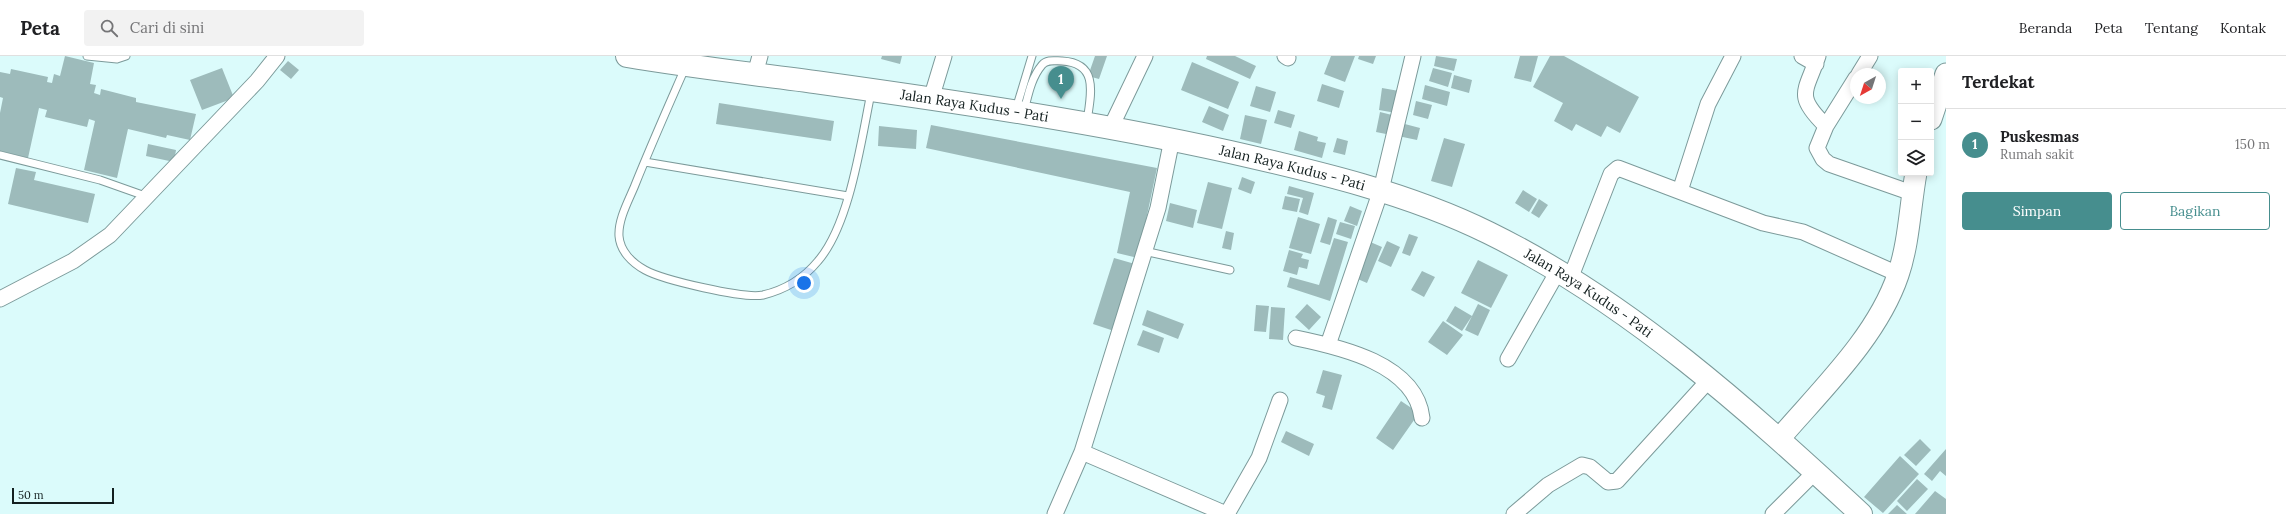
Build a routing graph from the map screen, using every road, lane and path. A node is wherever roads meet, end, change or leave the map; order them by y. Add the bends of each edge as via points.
1 (87, 56) edge
2 (126, 56) edge
3 (277, 56) edge
4 (626, 56) edge
5 (944, 56) edge
6 (1032, 56) edge
7 (1145, 56) edge
8 (1413, 56) edge
9 (1733, 56) edge
10 (1802, 56) edge
11 (1870, 56) edge
12 (1817, 60) edge
13 (758, 65) edge
14 (685, 66) junction
15 (1862, 68) edge
16 (1946, 74) edge
17 (1850, 88) edge
18 (872, 91) junction
19 (931, 100) junction
20 (1936, 106) edge
21 (1019, 112) junction
22 (1087, 123) junction
23 (1826, 126) junction
24 (1111, 127) junction
25 (1172, 139) junction
26 (0, 155) edge
27 (645, 162) junction
28 (1914, 183) edge
29 (1381, 190) junction
30 (1680, 191) junction
31 (848, 196) junction
32 (148, 197) junction
33 (1144, 251) junction
34 (1230, 270) dead end
35 (1898, 274) junction
36 (1564, 275) junction
37 (0, 299) edge
38 (1296, 338) dead end
39 (1328, 345) junction
40 (1508, 359) dead end
41 (1708, 381) junction
42 (1280, 400) dead end
43 (1422, 418) dead end
44 (1779, 439) junction
45 (1082, 452) junction
46 (1815, 472) junction
47 (1198, 508) edge
48 (1055, 514) edge
49 (1227, 514) edge
50 (1514, 514) edge
51 (1772, 514) edge
52 (1862, 514) edge

1 - 2 lane via 117,59
3 - 32 street
4 - 14 highway, Jalan Raya Kudus - Pati
5 - 19 street
6 - 21 lane
7 - 24 street
8 - 29 street
9 - 30 street via 1708,104
10 - 12 street
11 - 15 street
12 - 23 street via 1805,93 1806,105
13 - 14 highway, Jalan Raya Kudus - Pati
13 - 18 highway, Jalan Raya Kudus - Pati
14 - 27 lane
16 - 20 main road
17 - 23 street
18 - 19 highway, Jalan Raya Kudus - Pati
18 - 31 lane
19 - 21 highway, Jalan Raya Kudus - Pati
21 - 22 highway, Jalan Raya Kudus - Pati
21 - 22 lane via 1041,66 1050,61 1072,62 1084,68 1090,83
22 - 24 highway, Jalan Raya Kudus - Pati
23 - 28 street via 1817,148 1829,164
24 - 25 highway, Jalan Raya Kudus - Pati
25 - 29 highway, Jalan Raya Kudus - Pati
25 - 33 street via 1158,208
26 - 32 lane via 100,180
27 - 31 lane
27 - 31 lane via 620,224 621,248 645,270 678,282 723,292 761,296 797,281 819,261 829,245
28 - 35 main road
29 - 36 highway, Jalan Raya Kudus - Pati via 1454,217 1527,253
29 - 39 street
30 - 35 street via 1763,223 1804,232
30 - 36 street via 1616,168
32 - 37 street via 110,234 87,252
33 - 34 lane
33 - 45 street
35 - 44 main road via 1888,300 1875,322 1846,361
36 - 40 street
36 - 41 highway, Jalan Raya Kudus - Pati via 1624,315
38 - 39 street
39 - 43 street via 1376,363 1393,373 1417,397
41 - 44 highway, Jalan Raya Kudus - Pati
41 - 50 street via 1617,481 1608,482 1588,466 1582,465 1548,485
42 - 49 street via 1258,458
44 - 46 highway, Jalan Raya Kudus - Pati
45 - 47 street
45 - 48 street
46 - 51 street
46 - 52 highway, Jalan Raya Kudus - Pati
47 - 49 street

